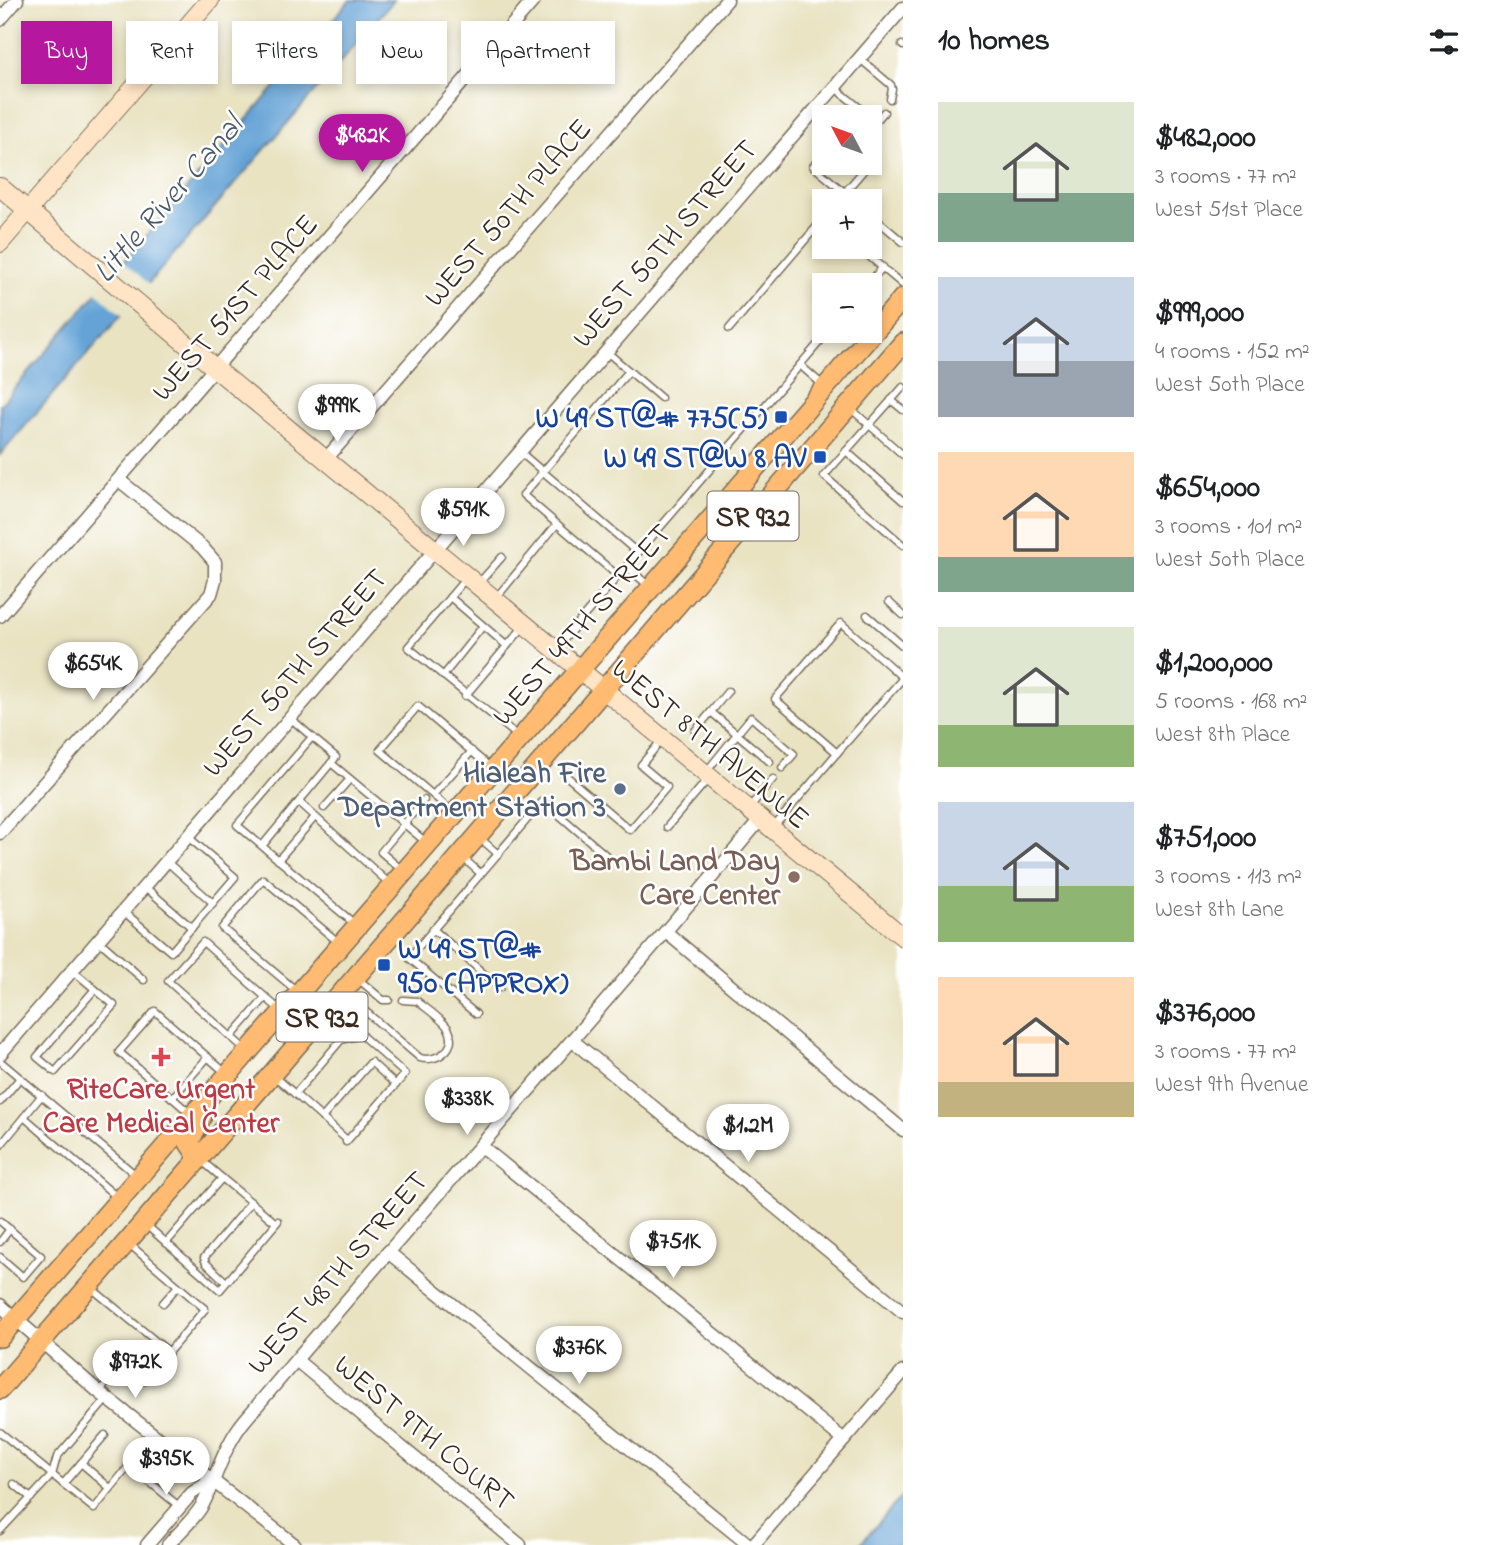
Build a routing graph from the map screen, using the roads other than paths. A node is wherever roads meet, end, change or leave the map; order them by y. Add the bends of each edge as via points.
1 (210, 0) edge
2 (534, 0) edge
3 (727, 0) edge
4 (13, 1) edge
5 (903, 8) edge
6 (0, 20) edge
7 (859, 58) junction
8 (834, 87) junction
9 (890, 99) dead end
10 (884, 112) dead end
11 (824, 175) edge
12 (858, 175) edge
13 (0, 187) edge
14 (840, 189) edge
15 (847, 189) edge
16 (29, 210) junction
17 (882, 224) edge
18 (812, 232) edge
19 (903, 242) edge
20 (0, 243) edge
21 (873, 259) edge
22 (883, 267) junction
23 (878, 273) edge
24 (903, 285) edge
25 (903, 298) edge
26 (882, 322) edge
27 (729, 329) dead end
28 (819, 343) edge
29 (864, 343) edge
30 (868, 343) edge
31 (903, 343) edge
32 (606, 351) junction
33 (800, 365) junction
34 (216, 369) junction
35 (629, 371) junction
36 (826, 387) junction
37 (903, 387) edge
38 (661, 398) dead end
39 (891, 400) junction
40 (848, 406) junction
41 (903, 411) edge
42 (869, 425) junction
43 (519, 451) junction
44 (846, 451) junction
45 (903, 455) edge
46 (326, 459) junction
47 (795, 468) junction
48 (543, 472) junction
49 (119, 480) junction
50 (903, 500) edge
51 (557, 524) junction
52 (903, 545) edge
53 (434, 549) junction
54 (638, 553) junction
55 (502, 557) dead end
56 (626, 566) junction
57 (618, 576) junction
58 (472, 581) junction
59 (652, 588) junction
60 (450, 597) junction
61 (495, 599) junction
62 (889, 602) dead end
63 (867, 615) dead end
64 (903, 615) edge
65 (0, 616) edge
66 (525, 625) junction
67 (483, 626) junction
68 (508, 646) junction
69 (903, 646) edge
70 (555, 650) junction
71 (580, 671) junction
72 (443, 676) junction
73 (903, 678) edge
74 (603, 691) junction
75 (728, 691) dead end
76 (465, 696) junction
77 (711, 712) junction
78 (289, 717) junction
79 (695, 731) dead end
80 (737, 734) junction
81 (312, 737) junction
82 (521, 738) junction
83 (662, 739) junction
84 (472, 751) junction
85 (837, 753) junction
86 (770, 762) dead end
87 (331, 763) junction
88 (496, 768) junction
89 (782, 768) dead end
90 (564, 774) dead end
91 (707, 776) junction
92 (350, 779) junction
93 (773, 779) dead end
94 (433, 795) junction
95 (425, 800) dead end
96 (299, 802) junction
97 (324, 808) dead end
98 (456, 814) junction
99 (315, 817) junction
100 (760, 820) junction
101 (404, 824) junction
102 (667, 827) dead end
103 (0, 833) edge
104 (187, 836) junction
105 (477, 836) junction
106 (429, 845) junction
107 (262, 846) junction
108 (498, 853) junction
109 (460, 856) junction
110 (608, 857) dead end
111 (278, 860) junction
112 (166, 861) junction
113 (480, 873) junction
114 (398, 879) junction
115 (144, 886) junction
116 (213, 903) junction
117 (123, 911) junction
118 (357, 926) junction
119 (192, 928) junction
120 (433, 929) junction
121 (666, 932) junction
122 (903, 937) edge
123 (97, 940) junction
124 (341, 945) junction
125 (72, 970) junction
126 (356, 977) junction
127 (144, 980) dead end
128 (500, 988) dead end
129 (95, 989) junction
130 (266, 997) junction
131 (388, 1000) dead end
132 (403, 1000) dead end
133 (292, 1001) junction
134 (329, 1008) junction
135 (475, 1014) dead end
136 (362, 1035) junction
137 (230, 1037) junction
138 (341, 1040) junction
139 (573, 1041) junction
140 (248, 1052) junction
141 (0, 1054) edge
142 (208, 1057) junction
143 (0, 1062) edge
144 (272, 1074) junction
145 (20, 1077) junction
146 (226, 1077) junction
147 (396, 1085) junction
148 (295, 1094) junction
149 (42, 1095) junction
150 (172, 1098) junction
151 (0, 1102) edge
152 (192, 1115) junction
153 (24, 1117) junction
154 (322, 1118) junction
155 (903, 1130) edge
156 (0, 1146) edge
157 (481, 1146) junction
158 (199, 1158) junction
159 (139, 1177) junction
160 (222, 1178) junction
161 (120, 1199) junction
162 (251, 1202) junction
163 (0, 1221) edge
164 (143, 1223) junction
165 (10, 1229) junction
166 (0, 1242) edge
167 (126, 1242) junction
168 (166, 1243) junction
169 (388, 1252) junction
170 (0, 1257) edge
171 (226, 1282) junction
172 (89, 1286) junction
173 (178, 1286) junction
174 (163, 1303) dead end
175 (0, 1305) edge
176 (903, 1312) edge
177 (15, 1319) junction
178 (0, 1337) edge
179 (40, 1342) junction
180 (169, 1352) junction
181 (296, 1360) junction
182 (903, 1372) edge
183 (0, 1389) edge
184 (103, 1396) junction
185 (0, 1432) edge
186 (104, 1435) dead end
187 (153, 1435) junction
188 (844, 1440) junction
189 (81, 1463) junction
190 (130, 1465) junction
191 (52, 1475) junction
192 (212, 1480) junction
193 (13, 1484) dead end
194 (63, 1484) junction
195 (110, 1488) junction
196 (31, 1498) junction
197 (180, 1507) junction
198 (0, 1517) edge
199 (7, 1523) junction
200 (0, 1531) edge
201 (147, 1545) edge
202 (168, 1545) edge
203 (295, 1545) edge
204 (520, 1545) edge
205 (751, 1545) edge

1 - 16 street
2 - 34 street, WEST 51ST PLACE
3 - 46 street, WEST 50TH PLACE
4 - 6 street
5 - 7 street, WEST 50TH STREET
7 - 8 street, WEST 50TH STREET
7 - 9 lane via 891,85
8 - 10 lane via 872,117 878,119
8 - 32 street, WEST 50TH STREET
11 - 14 lane
12 - 15 lane
13 - 16 street, WEST 8TH AVENUE
16 - 20 street
16 - 34 street, WEST 8TH AVENUE
17 - 19 lane
18 - 27 lane
21 - 22 lane
22 - 23 lane
22 - 24 lane
25 - 26 main road, WEST 49TH STREET / SR 932
28 - 33 lane
29 - 36 main road, WEST 49TH STREET / SR 932
30 - 40 main road via 842,382
31 - 40 main road, WEST 49TH STREET / SR 932
32 - 35 lane
32 - 43 street, WEST 50TH STREET
33 - 36 lane
33 - 54 lane
34 - 46 street, WEST 8TH AVENUE
34 - 49 street, WEST 51ST PLACE
35 - 38 lane
35 - 48 lane
36 - 47 main road via 825,418
36 - 59 main road, WEST 49TH STREET / SR 932
37 - 39 lane
39 - 41 lane
39 - 42 lane
40 - 42 lane
40 - 47 main road, WEST 49TH STREET / SR 932
42 - 44 lane
42 - 45 lane
43 - 48 lane
43 - 53 street, WEST 50TH STREET
44 - 50 lane
44 - 52 lane via 824,476
46 - 53 street, WEST 8TH AVENUE
47 - 74 main road, WEST 49TH STREET / SR 932
48 - 51 lane via 523,495
48 - 54 lane
49 - 65 street, WEST 51ST PLACE
49 - 103 street via 215,562 211,594
51 - 57 lane
51 - 61 lane
53 - 58 street, WEST 8TH AVENUE
53 - 78 street, WEST 50TH STREET
54 - 56 lane
55 - 58 lane
56 - 57 lane
56 - 59 lane
57 - 70 lane
58 - 60 lane
58 - 61 street, WEST 8TH AVENUE
59 - 71 main road, WEST 49TH STREET / SR 932
60 - 67 lane
60 - 72 lane via 408,647
61 - 66 street, WEST 8TH AVENUE
62 - 64 lane
63 - 69 lane
66 - 68 lane
66 - 70 street, WEST 8TH AVENUE
67 - 68 lane
67 - 72 lane
68 - 76 lane
70 - 71 street, WEST 8TH AVENUE
71 - 74 street, WEST 8TH AVENUE
71 - 82 main road, WEST 49TH STREET / SR 932
72 - 76 lane
73 - 85 lane
73 - 85 lane via 841,624 775,699
74 - 83 street, WEST 8TH AVENUE
74 - 105 main road, WEST 49TH STREET / SR 932
75 - 77 lane
76 - 82 lane
77 - 79 lane
77 - 80 lane
78 - 81 lane
78 - 104 street, WEST 50TH STREET
80 - 86 lane
80 - 89 lane via 751,717 794,754
80 - 91 lane
81 - 87 lane via 337,758
81 - 107 lane via 237,825
82 - 88 main road, WEST 49TH STREET / SR 932
83 - 90 lane via 640,765 667,787 630,830
83 - 91 street, WEST 8TH AVENUE
84 - 88 lane
84 - 94 lane
84 - 94 lane via 418,706 380,750
85 - 100 lane
87 - 92 lane
87 - 96 lane
88 - 98 main road, WEST 49TH STREET / SR 932
88 - 109 main road via 487,787 454,828
91 - 100 street, WEST 8TH AVENUE
91 - 102 lane
92 - 97 lane
92 - 101 lane
93 - 100 lane
94 - 98 lane
95 - 101 lane
96 - 99 lane
96 - 107 lane
98 - 106 main road, WEST 49TH STREET / SR 932
99 - 111 lane
99 - 114 lane
100 - 121 street, WEST 48TH STREET
100 - 122 street, WEST 8TH AVENUE
101 - 106 lane
101 - 114 lane via 381,852
104 - 112 street, WEST 50TH STREET
104 - 116 lane via 235,877
105 - 108 lane
105 - 109 main road, WEST 49TH STREET / SR 932
106 - 114 main road, WEST 49TH STREET / SR 932
107 - 111 lane
108 - 110 lane via 543,801
108 - 113 lane
109 - 113 lane
109 - 126 main road, WEST 49TH STREET / SR 932
111 - 118 lane
112 - 115 street, WEST 50TH STREET
112 - 116 lane
113 - 120 lane
114 - 118 main road, WEST 49TH STREET / SR 932
115 - 117 street, WEST 50TH STREET
115 - 119 lane
116 - 119 lane
117 - 119 lane via 172,952
117 - 123 street, WEST 50TH STREET
118 - 124 main road, WEST 49TH STREET / SR 932
120 - 128 lane
120 - 135 lane via 409,958
121 - 139 street, WEST 48TH STREET
121 - 155 street
123 - 125 street, WEST 50TH STREET
123 - 127 lane
124 - 133 main road, WEST 49TH STREET / SR 932
124 - 133 lane via 263,879 222,928
125 - 129 lane
125 - 141 street, WEST 50TH STREET
126 - 131 lane
126 - 134 main road, WEST 49TH STREET / SR 932
129 - 129 lane via 37,1057 55,1072 114,1005
130 - 133 lane
130 - 137 lane
130 - 137 lane via 203,942 168,981
132 - 134 lane via 417,1001 447,1027 449,1046 440,1057 420,1058
133 - 134 main road
133 - 140 main road, WEST 49TH STREET / SR 932
134 - 136 lane
134 - 138 lane
134 - 144 main road, WEST 49TH STREET / SR 932
136 - 138 lane
136 - 147 lane via 405,1074
137 - 140 lane
138 - 148 lane
139 - 157 street, WEST 48TH STREET
139 - 176 street
140 - 146 main road, WEST 49TH STREET / SR 932
142 - 146 lane
142 - 150 lane
142 - 150 lane via 155,1011 120,1052
143 - 145 lane
144 - 148 lane
144 - 158 main road, WEST 49TH STREET / SR 932
145 - 149 lane
145 - 151 lane
146 - 152 main road, WEST 49TH STREET / SR 932
146 - 158 main road via 190,1136 191,1149
147 - 154 lane via 346,1141
147 - 154 lane via 371,1062
148 - 154 lane
149 - 153 lane
149 - 159 lane
150 - 152 lane
152 - 159 main road, WEST 49TH STREET / SR 932
153 - 156 lane
153 - 161 lane
157 - 169 street, WEST 48TH STREET
157 - 188 street
158 - 160 lane
158 - 164 main road, WEST 49TH STREET / SR 932
159 - 161 main road, WEST 49TH STREET / SR 932
160 - 162 lane
160 - 168 lane
161 - 177 main road, WEST 49TH STREET / SR 932
162 - 171 lane via 204,1258
162 - 171 lane via 277,1222
163 - 165 lane
164 - 167 main road, WEST 49TH STREET / SR 932
164 - 168 lane
165 - 166 lane
165 - 170 lane via 41,1256 23,1277
167 - 172 main road, WEST 49TH STREET / SR 932
167 - 173 lane
168 - 171 lane via 220,1290
169 - 181 street, WEST 48TH STREET
169 - 205 street
172 - 179 main road, WEST 49TH STREET / SR 932
172 - 180 lane
173 - 174 lane
173 - 180 lane via 205,1309
175 - 177 street
177 - 178 main road, WEST 49TH STREET / SR 932
177 - 179 street
179 - 183 main road, WEST 49TH STREET / SR 932
179 - 184 street
180 - 184 lane via 144,1381 124,1363
181 - 192 street, WEST 48TH STREET via 242,1423
181 - 204 street, WEST 9TH COURT
182 - 188 street
184 - 187 street
184 - 191 lane via 57,1457
185 - 191 lane
186 - 189 lane
187 - 190 lane
187 - 192 street
188 - 205 street
189 - 194 lane
189 - 195 lane
190 - 195 lane
190 - 197 lane
191 - 194 lane
191 - 196 lane
192 - 197 street, WEST 48TH STREET
192 - 202 street, WEST 48TH STREET via 204,1503
192 - 203 street
193 - 196 lane
194 - 195 lane via 94,1509
196 - 199 lane
197 - 201 street, WEST 48TH STREET
198 - 199 lane
199 - 200 lane

